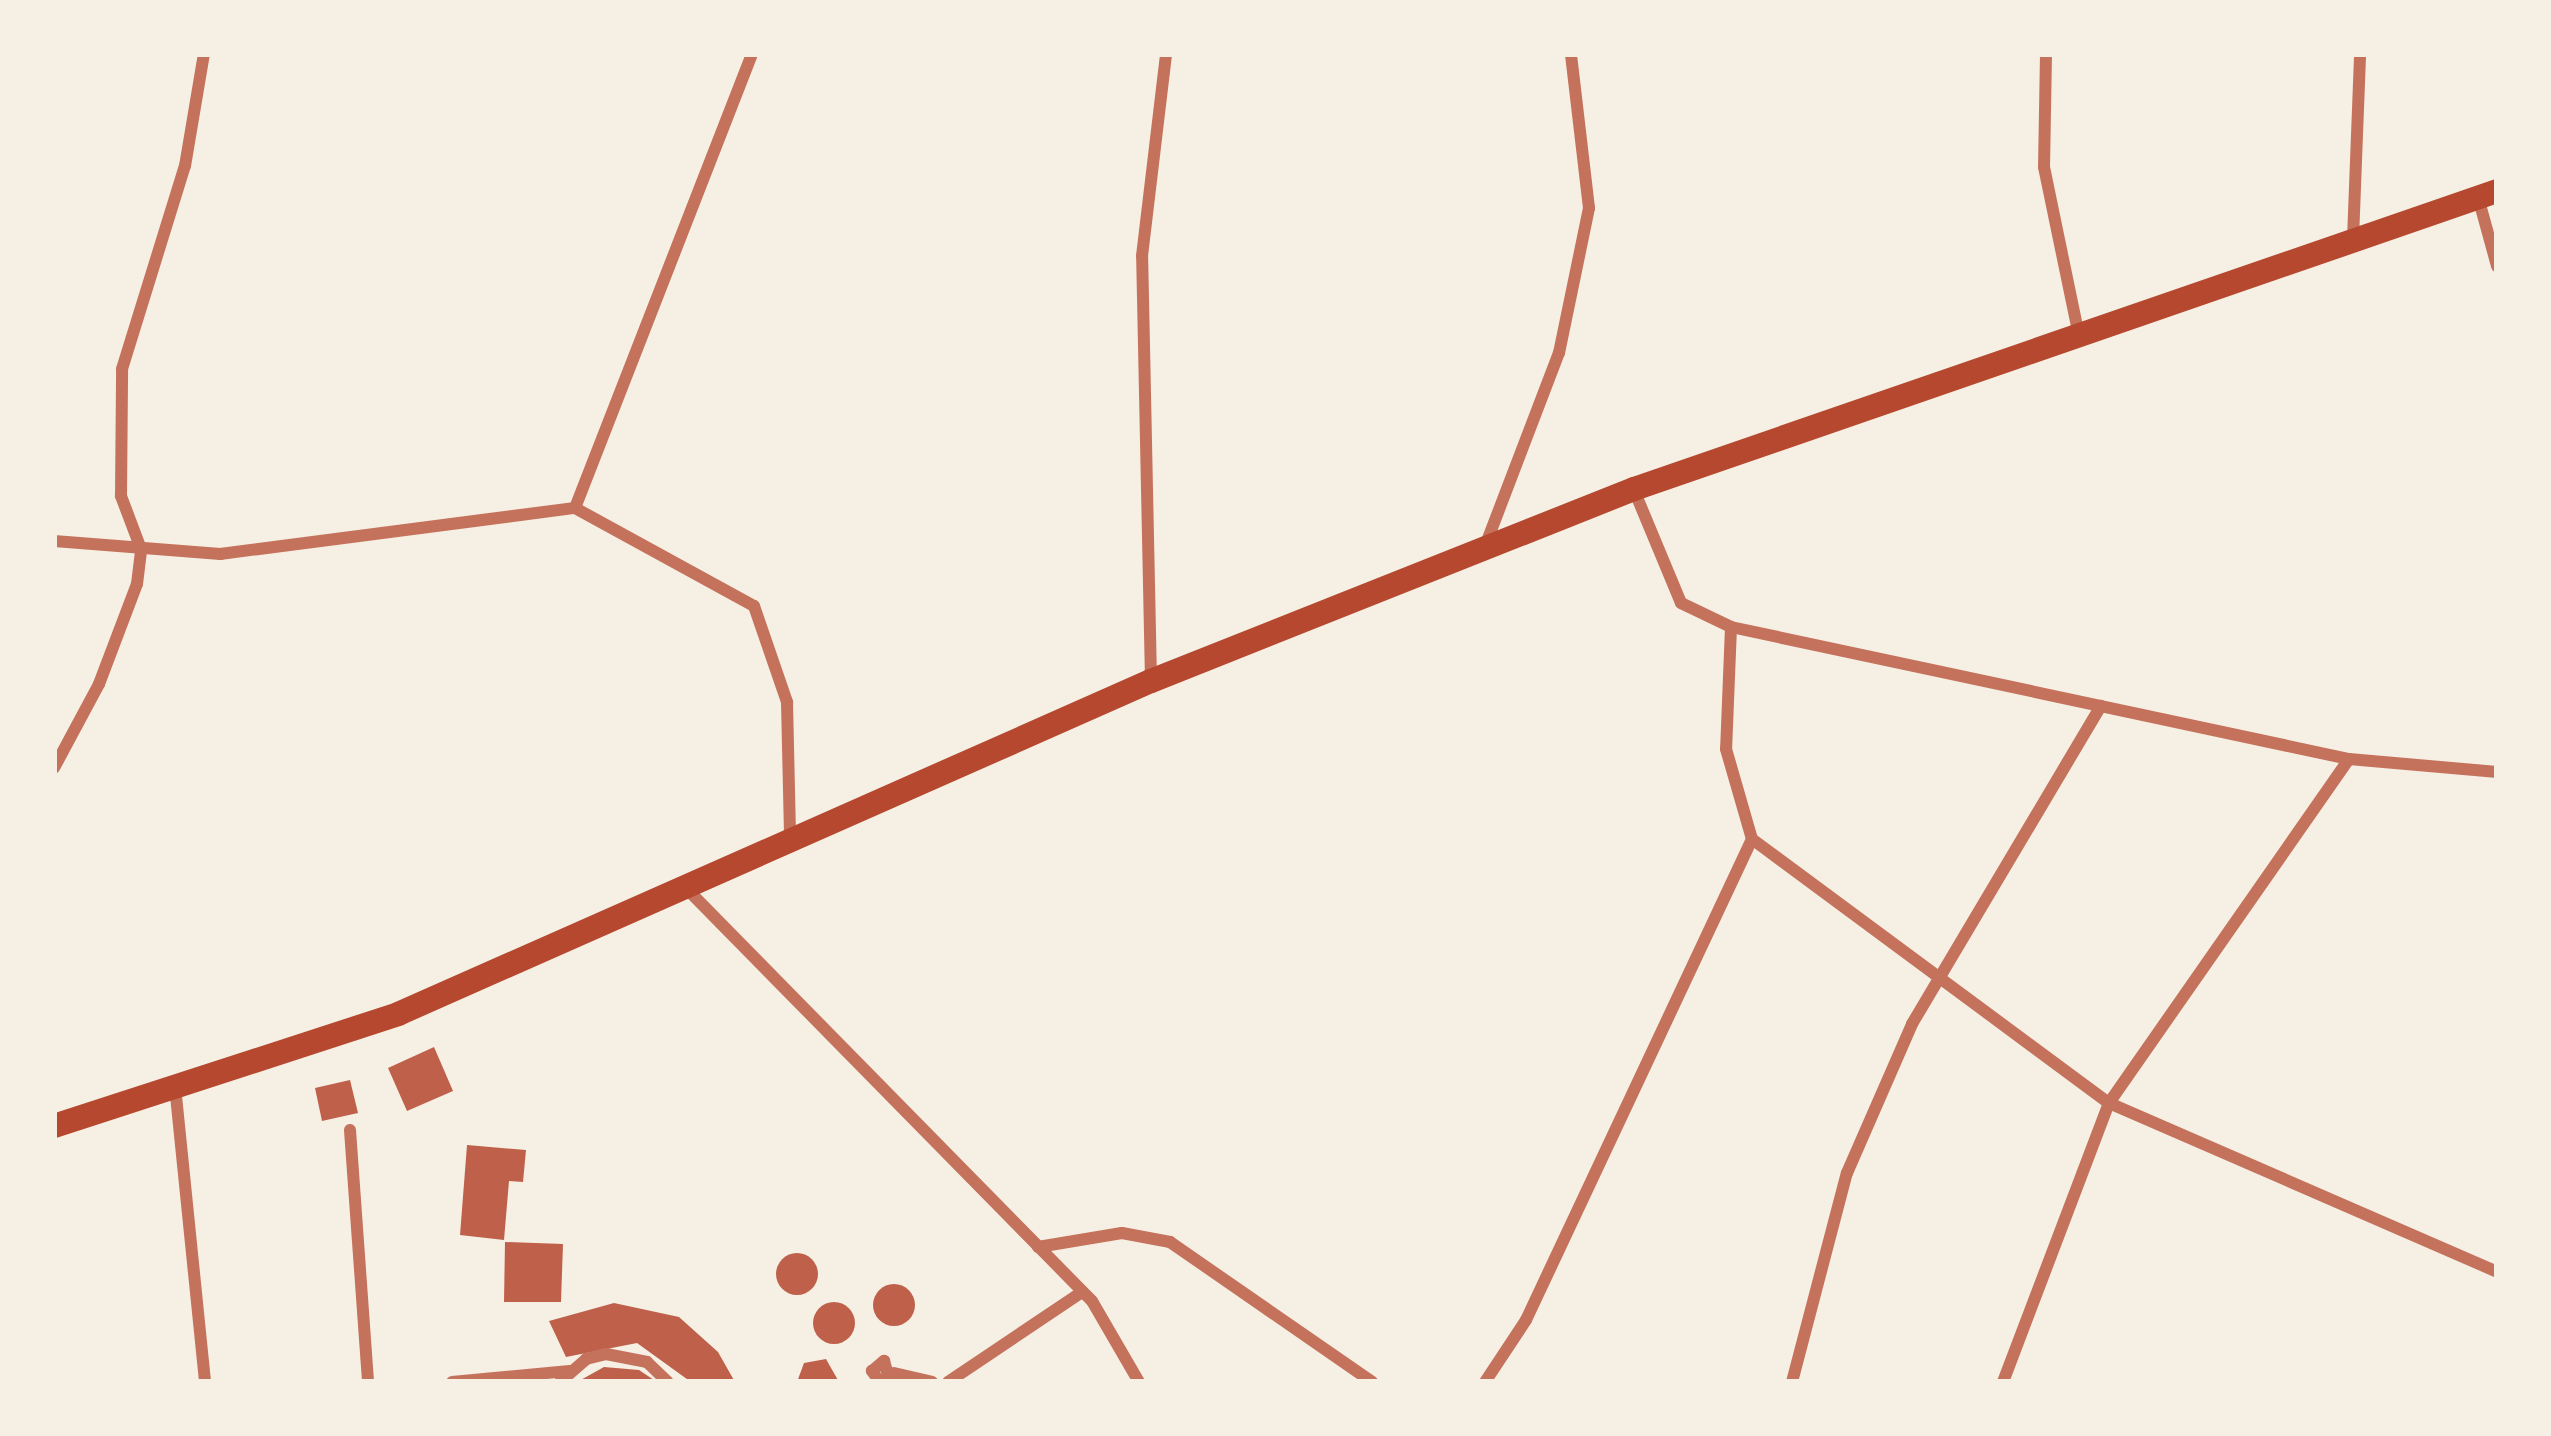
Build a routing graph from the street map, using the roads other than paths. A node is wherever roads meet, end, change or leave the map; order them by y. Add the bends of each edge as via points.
1 (204, 54) edge
2 (752, 54) edge
3 (1166, 54) edge
4 (1571, 54) edge
5 (2046, 54) edge
6 (2360, 54) edge
7 (2487, 193) edge
8 (2353, 239) junction
9 (2497, 266) edge
10 (2078, 331) junction
11 (1634, 489) junction
12 (575, 508) junction
13 (54, 541) edge
14 (141, 549) junction
15 (1483, 550) junction
16 (1732, 627) junction
17 (1151, 681) junction
18 (2101, 706) junction
19 (2349, 759) junction
20 (54, 769) edge
21 (2497, 772) edge
22 (790, 836) junction
23 (1752, 839) junction
24 (682, 884) junction
25 (1936, 979) junction
26 (175, 1086) junction
27 (2109, 1103) junction
28 (54, 1126) edge
29 (350, 1130) dead end
30 (1038, 1247) junction
31 (2497, 1271) edge
32 (1082, 1292) junction
33 (564, 1377) edge
34 (884, 1380) edge
35 (206, 1382) edge
36 (368, 1382) edge
37 (452, 1382) edge
38 (668, 1382) edge
39 (932, 1382) edge
40 (948, 1382) edge
41 (1139, 1382) edge
42 (1372, 1382) edge
43 (1485, 1382) edge
44 (1792, 1382) edge
45 (2003, 1382) edge

1 - 14 street via 185,166 122,369 121,496
2 - 12 street
3 - 17 street via 1142,256
4 - 15 street via 1589,208 1559,353
5 - 10 street via 2044,166
6 - 8 street
7 - 8 main road
7 - 9 street
8 - 10 main road
10 - 11 main road
11 - 15 main road
11 - 16 street via 1681,603
12 - 14 street via 220,554
12 - 22 street via 754,606 787,702
13 - 14 street
14 - 20 street via 137,584 99,684
15 - 17 main road
16 - 18 street
16 - 23 street via 1726,749
17 - 22 main road
18 - 19 street
18 - 25 street
19 - 21 street
19 - 27 street
22 - 24 main road
23 - 25 street
23 - 43 street via 1526,1320
24 - 26 main road via 398,1014
24 - 30 street
25 - 27 street
25 - 44 street via 1847,1173
26 - 28 main road
26 - 35 street
27 - 31 street
27 - 45 street
29 - 36 street
30 - 32 street
30 - 42 street via 1122,1233 1171,1242
32 - 40 street
32 - 41 street
33 - 37 street
33 - 38 street via 586,1359 627,1355
34 - 39 street

